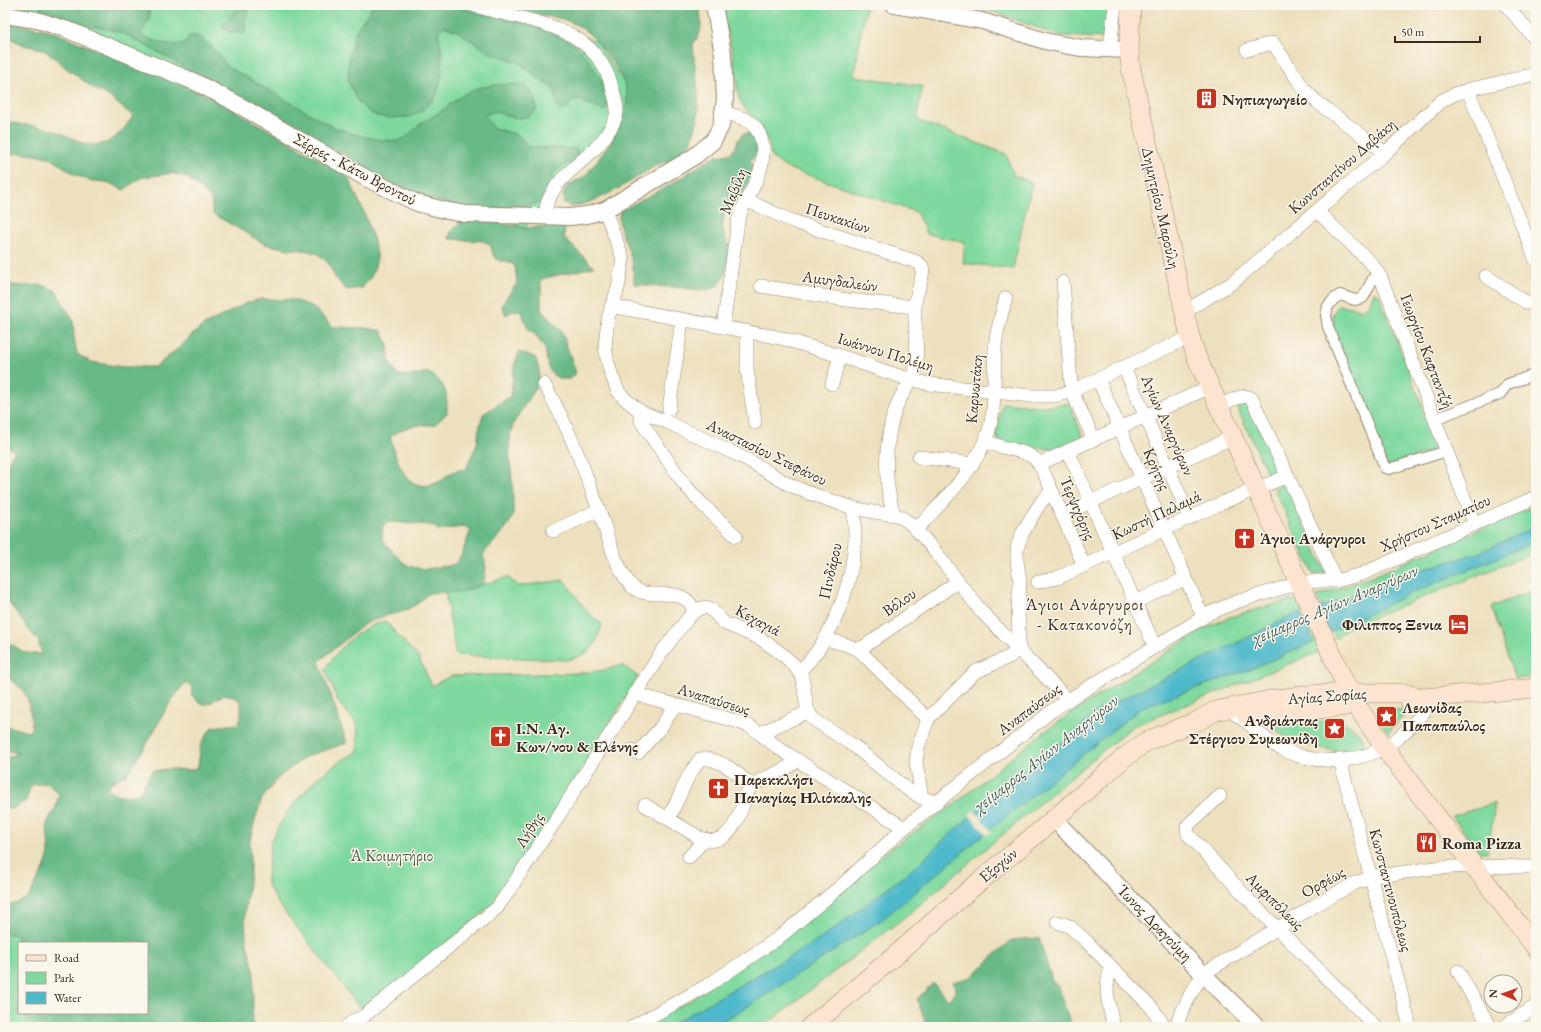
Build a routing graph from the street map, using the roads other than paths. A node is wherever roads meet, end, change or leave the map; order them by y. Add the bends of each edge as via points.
1 (474, 5) edge
2 (714, 5) edge
3 (894, 5) edge
4 (1115, 5) edge
5 (1131, 5) edge
6 (1506, 5) edge
7 (5, 15) edge
8 (1536, 40) edge
9 (1110, 50) junction
10 (1129, 50) junction
11 (1247, 50) dead end
12 (1536, 74) edge
13 (1468, 90) junction
14 (724, 112) junction
15 (1385, 153) junction
16 (746, 200) junction
17 (605, 210) junction
18 (1317, 211) junction
19 (545, 217) junction
20 (1536, 260) edge
21 (1377, 271) junction
22 (1486, 276) dead end
23 (1063, 282) dead end
24 (761, 286) dead end
25 (1006, 298) dead end
26 (1536, 303) edge
27 (611, 306) junction
28 (915, 307) junction
29 (1184, 312) junction
30 (682, 320) junction
31 (723, 327) junction
32 (748, 331) junction
33 (1190, 337) junction
34 (840, 356) junction
35 (1124, 367) junction
36 (1536, 374) edge
37 (1098, 379) junction
38 (911, 380) junction
39 (544, 384) dead end
40 (832, 384) dead end
41 (1210, 387) junction
42 (1073, 391) junction
43 (995, 392) junction
44 (1219, 406) junction
45 (669, 409) dead end
46 (640, 411) junction
47 (1146, 416) junction
48 (1435, 419) junction
49 (755, 423) dead end
50 (1120, 428) junction
51 (1233, 437) junction
52 (1094, 440) junction
53 (984, 441) junction
54 (1068, 451) junction
55 (1446, 451) junction
56 (919, 457) dead end
57 (973, 464) junction
58 (1039, 464) junction
59 (1168, 467) junction
60 (1288, 476) junction
61 (1142, 479) junction
62 (1257, 489) junction
63 (1052, 491) junction
64 (1536, 497) edge
65 (1091, 502) junction
66 (853, 508) junction
67 (599, 510) junction
68 (894, 514) junction
69 (1062, 515) junction
70 (1190, 518) junction
71 (1474, 523) junction
72 (916, 530) junction
73 (1165, 530) junction
74 (553, 531) dead end
75 (736, 536) dead end
76 (1113, 553) junction
77 (1084, 566) junction
78 (1186, 578) junction
79 (1336, 581) junction
80 (957, 582) junction
81 (1020, 582) junction
82 (1038, 582) joint
83 (1302, 589) junction
84 (1135, 602) junction
85 (695, 611) junction
86 (1203, 617) junction
87 (826, 639) junction
88 (1155, 647) junction
89 (1018, 649) junction
90 (859, 650) junction
91 (1333, 656) junction
92 (799, 672) junction
93 (1536, 688) edge
94 (635, 694) junction
95 (1294, 697) junction
96 (1430, 698) junction
97 (1353, 699) junction
98 (1068, 700) junction
99 (675, 704) junction
100 (1220, 710) junction
101 (808, 712) junction
102 (1267, 714) junction
103 (1240, 717) junction
104 (928, 719) junction
105 (1198, 721) junction
106 (760, 733) junction
107 (1262, 736) junction
108 (1384, 747) junction
109 (631, 750) dead end
110 (798, 760) junction
111 (1340, 760) junction
112 (752, 786) junction
113 (1220, 796) dead end
114 (922, 798) junction
115 (936, 802) junction
116 (645, 805) dead end
117 (669, 818) junction
118 (1054, 819) junction
119 (904, 828) junction
120 (705, 839) junction
121 (689, 857) dead end
122 (1473, 866) junction
123 (1536, 867) edge
124 (1370, 878) junction
125 (1057, 922) dead end
126 (1278, 928) junction
127 (1536, 948) edge
128 (1111, 968) junction
129 (1458, 971) dead end
130 (1203, 974) junction
131 (1536, 1006) edge
132 (346, 1027) edge
133 (632, 1027) edge
134 (810, 1027) edge
135 (1114, 1027) edge
136 (1165, 1027) edge
137 (1175, 1027) edge
138 (1257, 1027) edge
139 (1376, 1027) edge
140 (1410, 1027) edge
141 (1490, 1027) edge
142 (1504, 1027) edge

1 - 19 street via 562,30 578,38 591,48 608,75 617,112 610,128 590,155 564,176 549,199
2 - 14 street, Σέρρες - Κάτω Βροντού via 724,64
3 - 9 street via 982,21 1044,41
4 - 9 street
5 - 10 main road, Δημητρίου Μαρούλη
6 - 8 street
7 - 19 street, Σέρρες - Κάτω Βροντού via 36,20 68,30 195,82 366,178 417,203 461,213
9 - 10 street
10 - 29 main road, Δημητρίου Μαρούλη via 1130,69
11 - 15 street via 1273,43 1304,89 1317,102
12 - 13 street, Κωνσταντίνου Δαβάκη
13 - 15 street, Κωνσταντίνου Δαβάκη via 1440,102
13 - 20 street
14 - 16 street, Μαβίλη via 751,124 762,144 761,167
14 - 17 street, Σέρρες - Κάτω Βροντού via 718,133 702,151
15 - 18 street, Κωνσταντίνου Δαβάκη
16 - 28 street, Πευκακίων via 792,221 917,262 923,271
16 - 31 street, Μαβίλη via 738,221
17 - 19 street, Σέρρες - Κάτω Βροντού via 578,217
17 - 27 street, Αναστασίου Στεφάνου via 623,259 618,288
18 - 21 street, Γεωργίου Καφταντζή
18 - 29 street, Κωνσταντίνου Δαβάκη via 1232,283
21 - 48 street, Γεωργίου Καφταντζή
21 - 55 street via 1363,298 1355,300 1340,295 1331,302 1327,310 1328,327 1384,468 1389,469
22 - 26 street via 1527,304
23 - 42 street
24 - 28 street, Αμυγδαλεών via 847,300
25 - 43 street, Καρυωτάκη via 996,339
27 - 30 street, Ιωάννου Πολέμη
27 - 46 street, Αναστασίου Στεφάνου via 605,342 607,359 621,395
28 - 38 street via 917,358
29 - 33 main road, Δημητρίου Μαρούλη
30 - 31 street, Ιωάννου Πολέμη
30 - 45 street
31 - 32 street, Ιωάννου Πολέμη
32 - 34 street, Ιωάννου Πολέμη
32 - 49 street via 748,369
33 - 35 street, Ιωάννου Πολέμη
33 - 41 main road, Δημητρίου Μαρούλη
34 - 38 street, Ιωάννου Πολέμη
34 - 40 street
35 - 37 street, Ιωάννου Πολέμη
35 - 47 street, Αγίων Αναργύρων
36 - 48 street via 1508,384 1500,394
37 - 42 street, Ιωάννου Πολέμη
37 - 50 street, Κρήτης
38 - 43 street, Ιωάννου Πολέμη
38 - 68 street via 895,410 887,453 887,488
39 - 67 street via 576,450
41 - 44 main road, Δημητρίου Μαρούλη
41 - 47 street
42 - 43 street, Ιωάννου Πολέμη via 1045,396
42 - 52 street
43 - 53 street, Καρυωτάκη
44 - 51 main road, Δημητρίου Μαρούλη
44 - 60 street via 1243,396 1251,398
46 - 66 street, Αναστασίου Στεφάνου via 732,452 793,487
46 - 75 street via 644,426 677,475 703,505
47 - 50 street
47 - 59 street, Αγίων Αναργύρων
48 - 55 street, Γεωργίου Καφταντζή
50 - 52 street
50 - 61 street, Κρήτης
51 - 59 street
51 - 62 main road, Δημητρίου Μαρούλη
52 - 54 street
53 - 57 street, Καρυωτάκη
53 - 58 street via 1029,455
54 - 58 street
54 - 65 street
55 - 71 street, Γεωργίου Καφταντζή
56 - 57 street
57 - 72 street, Καρυωτάκη via 962,480
58 - 63 street, Τερψιχόρης
59 - 61 street
59 - 70 street, Αγίων Αναργύρων
60 - 62 street, Κωστή Παλαμά
60 - 79 street
61 - 65 street
61 - 73 street, Κρήτης
62 - 70 street, Κωστή Παλαμά
62 - 83 main road, Δημητρίου Μαρούλη
63 - 69 street, Τερψιχόρης
63 - 81 street via 1038,506 1018,544 1016,558
64 - 71 street, Χρήστου Σταματίου
65 - 69 street
65 - 76 street
66 - 68 street, Αναστασίου Στεφάνου
66 - 87 street, Πινδάρου via 855,537 852,565
67 - 74 street
67 - 85 street via 618,564 632,588 648,594 680,597
68 - 72 street, Αναστασίου Στεφάνου via 903,518
69 - 77 street, Τερψιχόρης
70 - 73 street, Κωστή Παλαμά
71 - 79 street, Χρήστου Σταματίου via 1373,569
72 - 80 street, Αναστασίου Στεφάνου
73 - 76 street, Κωστή Παλαμά
73 - 78 street, Κρήτης
76 - 77 street, Κωστή Παλαμά
76 - 84 street
77 - 82 street, Κωστή Παλαμά via 1053,579
78 - 84 street
78 - 86 street, Κρήτης
79 - 83 street, Χρήστου Σταματίου via 1315,581
80 - 89 street, Αναστασίου Στεφάνου
80 - 90 street, Βόλου
81 - 82 street
81 - 89 street
83 - 86 street, Αναπαύσεως via 1236,602
83 - 91 main road, Δημητρίου Μαρούλη
84 - 88 street
85 - 92 street, Κεχαγιά via 708,607 724,623 772,646
85 - 94 street, Λήθης via 669,642
86 - 88 street, Αναπαύσεως
87 - 90 street
87 - 92 street, Πινδάρου
88 - 98 street, Αναπαύσεως
89 - 98 street, Αναστασίου Στεφάνου
89 - 104 street via 1011,656 975,672
90 - 104 street
91 - 95 main road via 1328,676 1323,682
91 - 97 main road
92 - 101 street, Κεχαγιά
93 - 96 main road, Αγίας Σοφίας
94 - 99 street, Αναπαύσεως
94 - 132 street, Λήθης via 497,908 364,1016
95 - 97 main road, Αγίας Σοφίας
95 - 100 main road, Αγίας Σοφίας
96 - 97 main road, Αγίας Σοφίας via 1394,704
96 - 108 street via 1402,735
97 - 102 main road, Αγίας Σοφίας via 1324,708
97 - 108 main road
98 - 115 street, Αναπαύσεως
99 - 106 street, Αναπαύσεως via 740,722
99 - 109 street via 661,727 638,752
100 - 103 street
100 - 105 main road, Αγίας Σοφίας
101 - 106 street
101 - 114 street via 814,720 854,746 903,786
102 - 103 main road, Αγίας Σοφίας
102 - 107 street
103 - 105 main road, Αγίας Σοφίας
103 - 107 street
104 - 114 street via 921,736 916,762
105 - 118 main road, Εξοχών via 1143,743
106 - 110 street, Αναπαύσεως
107 - 111 street via 1293,754 1318,760
108 - 111 street
108 - 122 main road
110 - 112 street via 787,769
110 - 119 street, Αναπαύσεως
111 - 124 street, Κωνσταντινουπόλεως
112 - 117 street via 726,765 700,759 689,775
112 - 120 street via 729,832 724,837
113 - 126 street, Αμφιπόλεως via 1189,824 1188,834
114 - 115 street
115 - 119 street, Αναπαύσεως
116 - 117 street
117 - 120 street
118 - 130 street, Ίωνος Δραγούμη
118 - 134 main road, Εξοχών
119 - 133 street via 841,886 777,939 710,984
120 - 121 street
122 - 123 street, Ορφέως
122 - 124 street, Ορφέως via 1420,869
122 - 127 main road
124 - 126 street, Ορφέως via 1341,890
124 - 140 street, Κωνσταντινουπόλεως
125 - 128 street via 1077,932
126 - 130 street, Ορφέως
126 - 139 street, Αμφιπόλεως
128 - 135 street via 1107,991
128 - 136 street via 1152,1008
129 - 141 street
130 - 137 street, Ορφέως
130 - 138 street, Ίωνος Δραγούμη
131 - 142 street

